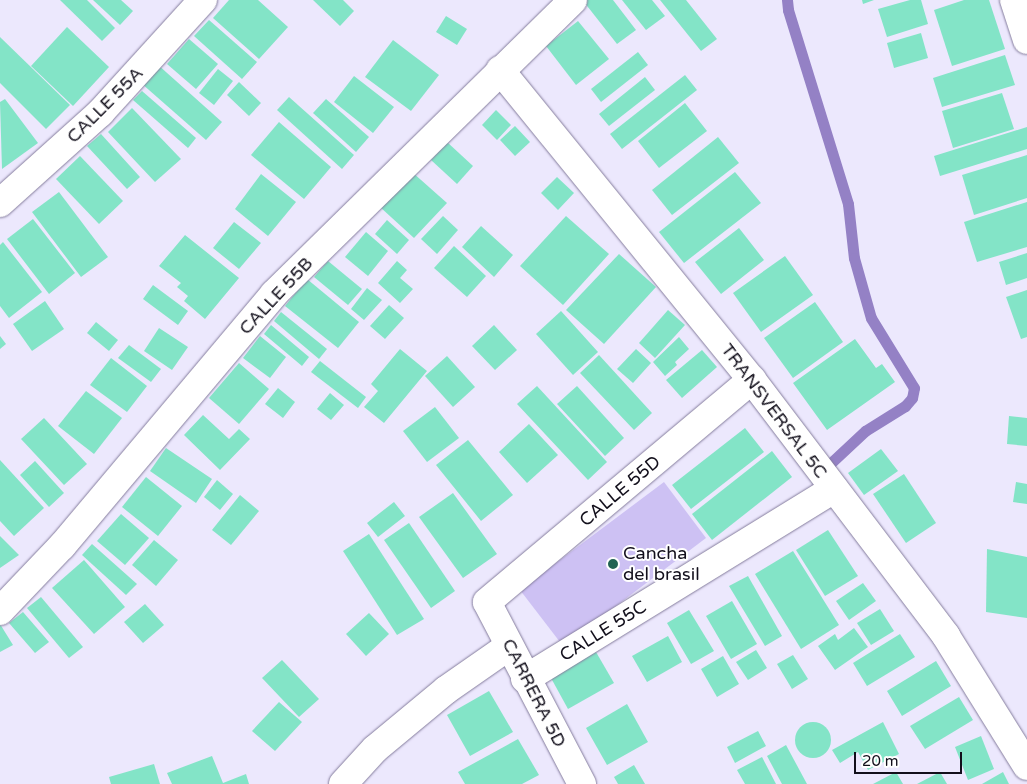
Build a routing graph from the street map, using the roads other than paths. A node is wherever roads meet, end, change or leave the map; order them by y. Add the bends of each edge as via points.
1 (203, 0) edge
2 (573, 0) edge
3 (1014, 0) edge
4 (1027, 40) edge
5 (500, 70) junction
6 (0, 203) edge
7 (752, 380) junction
8 (834, 489) junction
9 (487, 602) joint
10 (0, 611) edge
11 (509, 646) junction
12 (525, 679) junction
13 (1027, 766) edge
14 (343, 784) edge
15 (582, 784) edge

1 - 6 street, CALLE 55A via 100,113
2 - 5 street, CALLE 55B
3 - 4 street
5 - 7 street, TRANSVERSAL 5C
5 - 10 street, CALLE 55B via 274,294 62,546
7 - 8 street, TRANSVERSAL 5C
7 - 9 street, CALLE 55D
8 - 12 street, CALLE 55C
8 - 13 street, TRANSVERSAL 5C via 946,636
9 - 11 street, CARRERA 5D
11 - 12 street, CARRERA 5D
11 - 14 street via 446,690 375,748
12 - 15 street, CARRERA 5D

